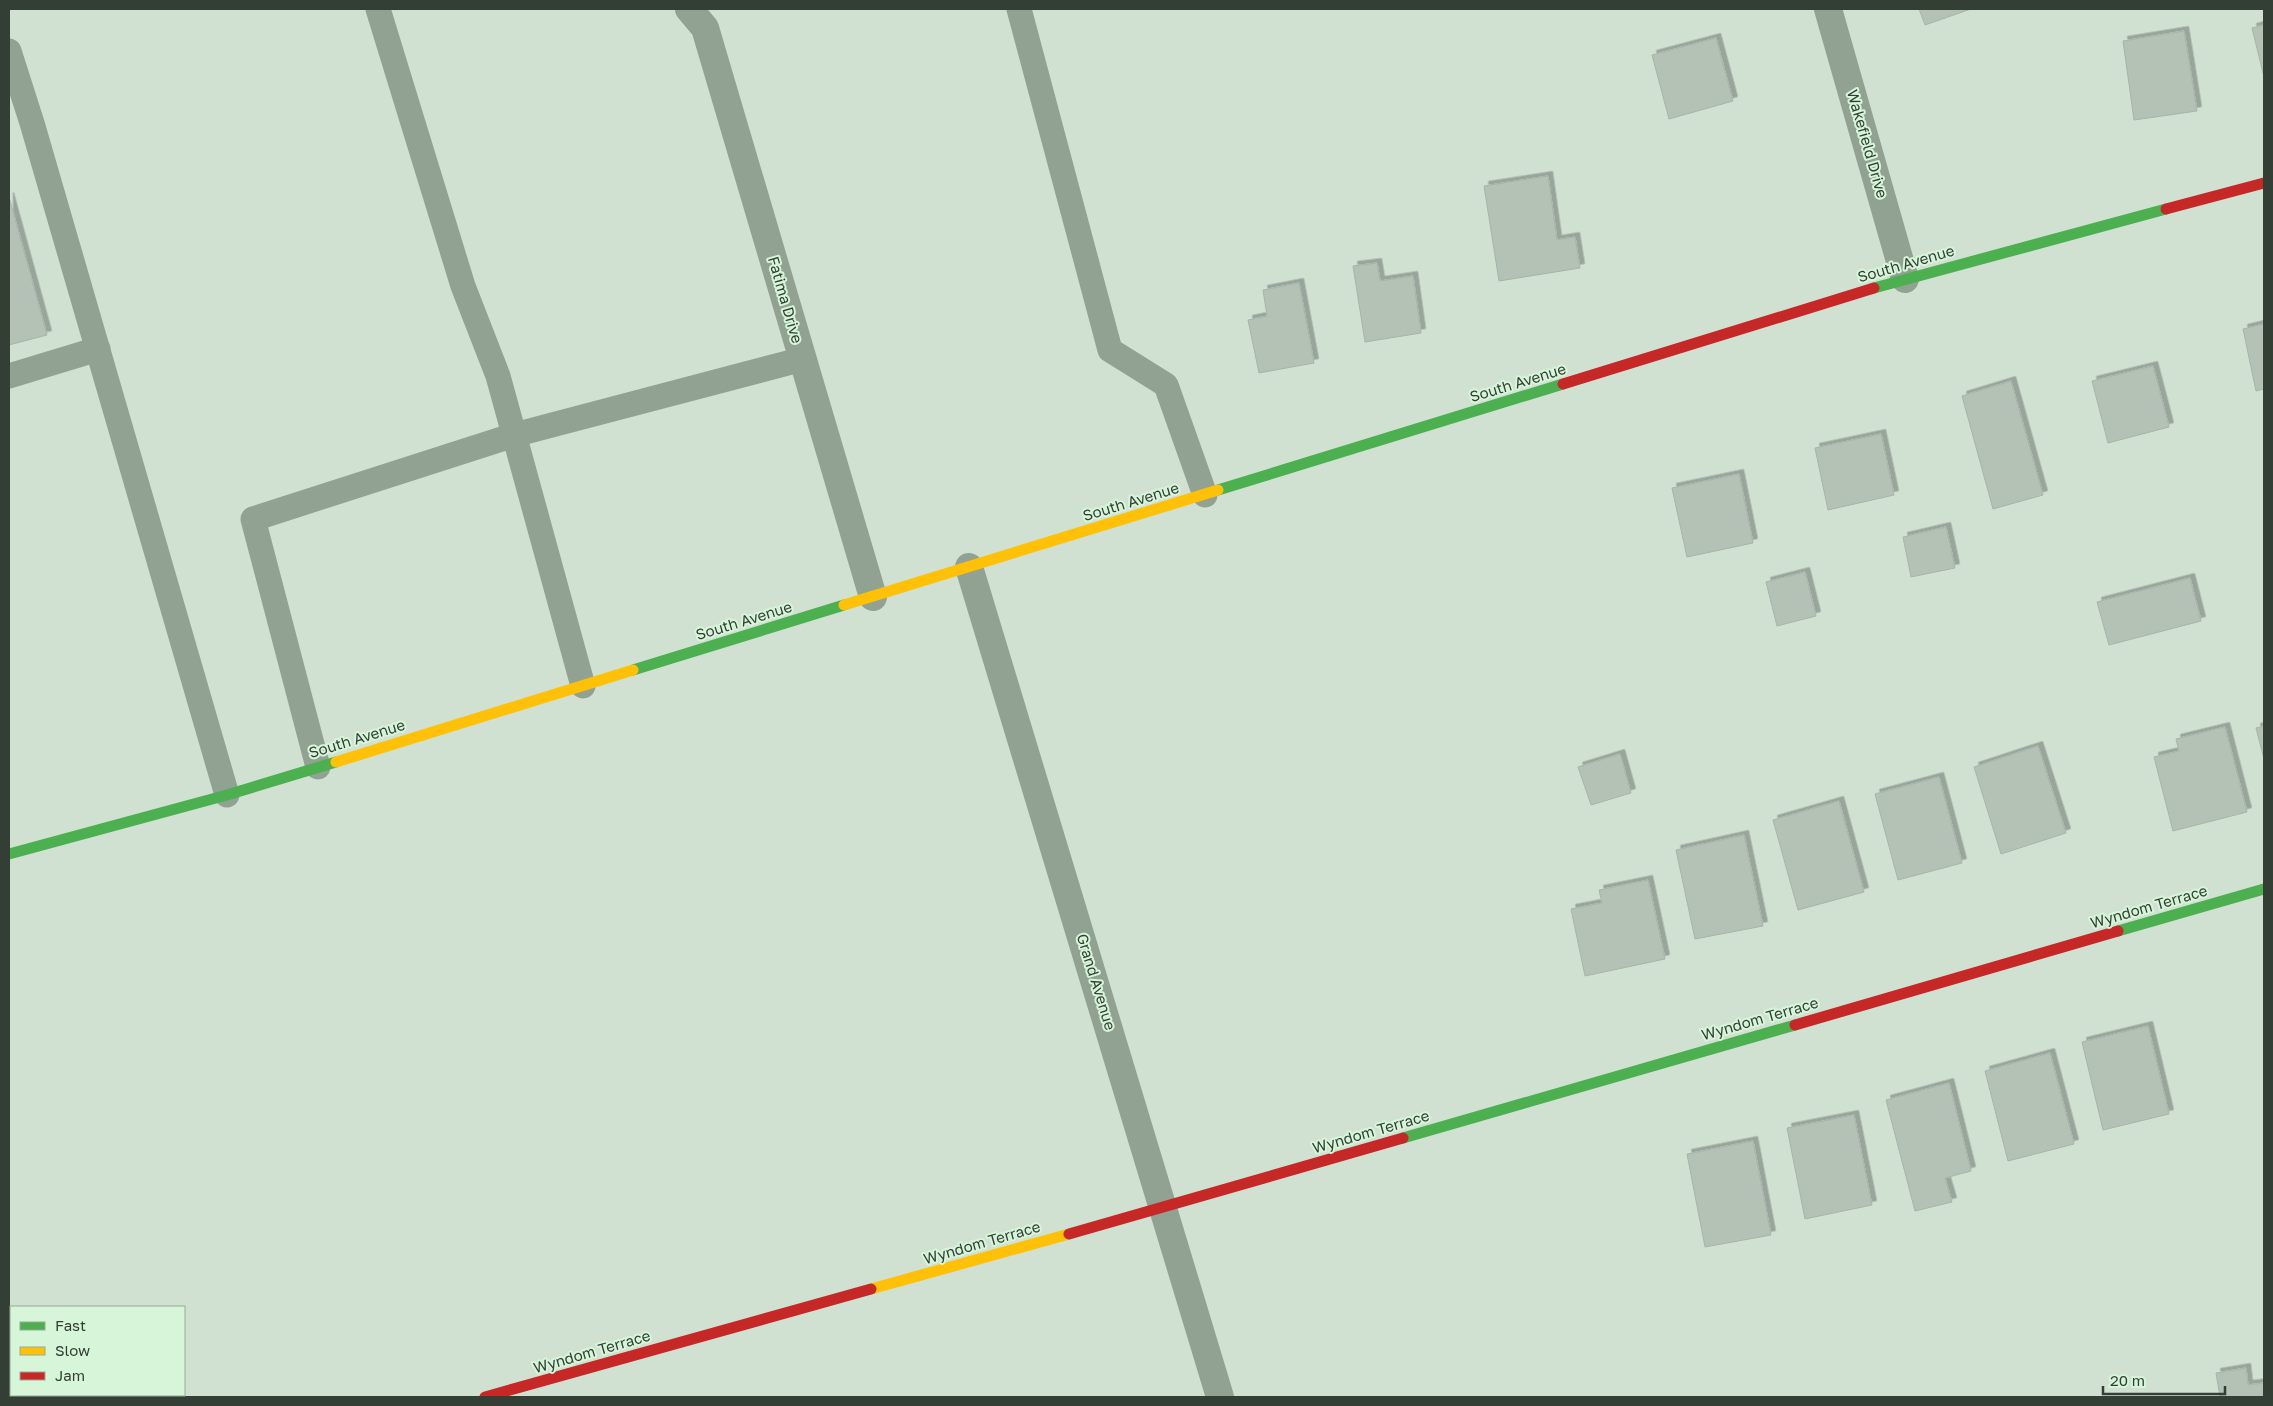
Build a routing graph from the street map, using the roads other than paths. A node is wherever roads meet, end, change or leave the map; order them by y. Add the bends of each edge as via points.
1 (378, 9) edge
2 (689, 9) edge
3 (1019, 9) edge
4 (1828, 9) edge
5 (9, 51) edge
6 (2264, 183) edge
7 (1905, 279) junction
8 (98, 349) junction
9 (803, 359) junction
10 (9, 376) edge
11 (514, 435) junction
12 (1205, 495) junction
13 (969, 568) junction
14 (873, 597) junction
15 (583, 686) junction
16 (318, 767) junction
17 (227, 795) junction
18 (9, 854) edge
19 (2264, 889) edge
20 (1164, 1207) junction
21 (484, 1397) edge
22 (1220, 1397) edge

1 - 11 lane via 463,286 498,376
2 - 9 street, Fatima Drive via 705,28
3 - 12 lane via 1110,350 1166,385
4 - 7 street, Wakefield Drive
5 - 8 lane
6 - 7 street, South Avenue
7 - 12 street, South Avenue
8 - 10 lane
8 - 17 lane
9 - 11 lane
9 - 14 street, Fatima Drive
11 - 15 lane
11 - 16 lane via 253,519
12 - 13 street, South Avenue
13 - 14 street, South Avenue
13 - 20 street, Grand Avenue
14 - 15 street, South Avenue
15 - 16 street, South Avenue
16 - 17 street, South Avenue
17 - 18 street, South Avenue
19 - 20 street, Wyndom Terrace
20 - 21 street, Wyndom Terrace
20 - 22 street, Grand Avenue

